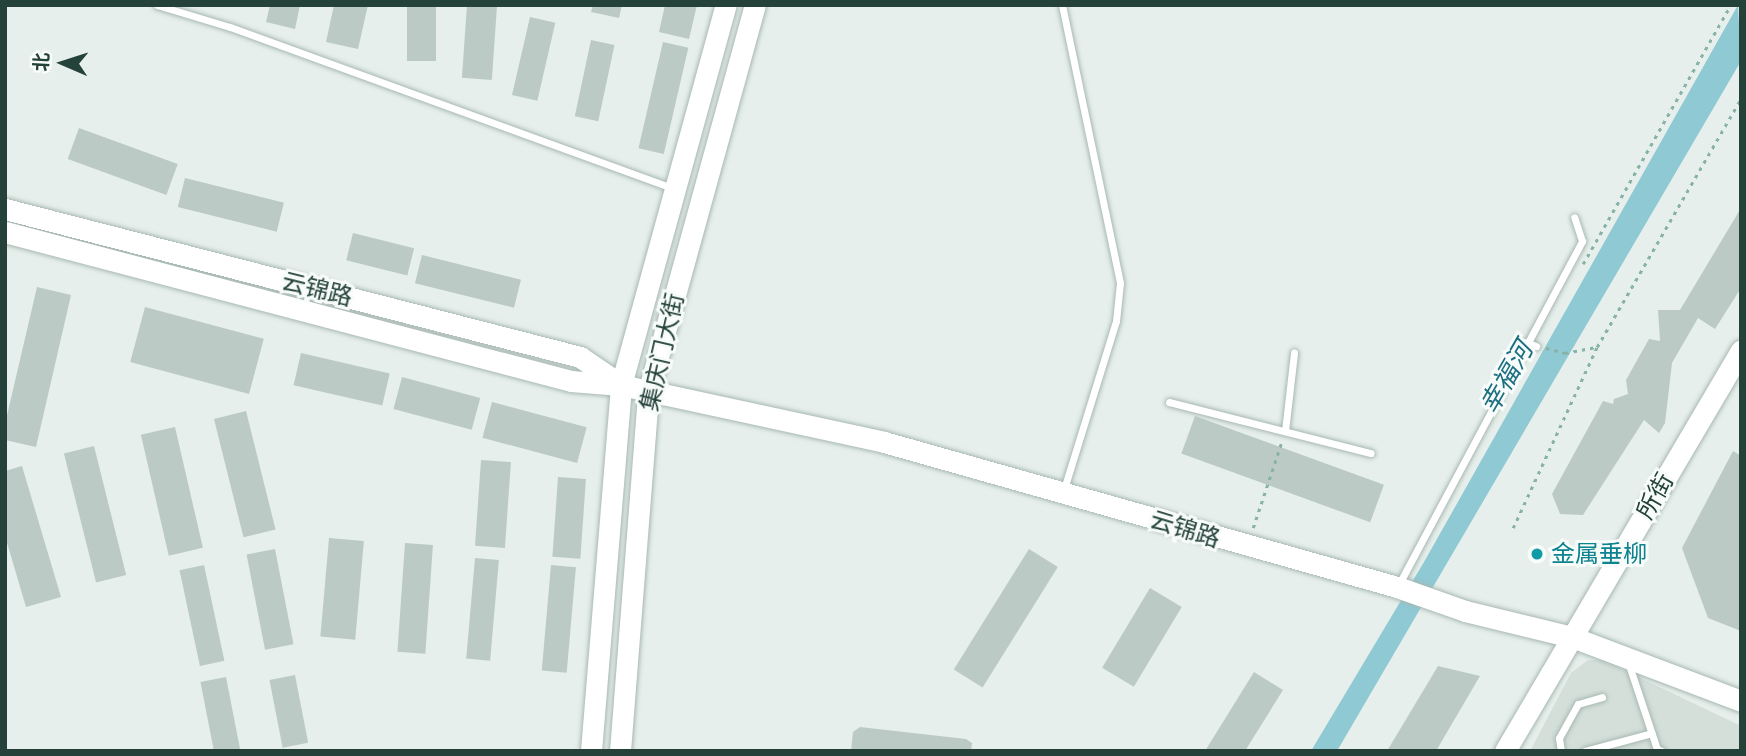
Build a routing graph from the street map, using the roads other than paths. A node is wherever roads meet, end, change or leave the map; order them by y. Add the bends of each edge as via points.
1 (157, 5) edge
2 (726, 5) edge
3 (755, 5) edge
4 (1062, 5) edge
5 (675, 189) junction
6 (5, 209) edge
7 (1574, 217) dead end
8 (5, 232) edge
9 (1526, 342) junction
10 (1536, 346) road end
11 (1741, 350) edge
12 (1294, 353) dead end
13 (621, 385) junction
14 (648, 393) junction
15 (1169, 402) dead end
16 (1285, 431) junction
17 (1371, 453) dead end
18 (1063, 493) junction
19 (1397, 587) junction
20 (1572, 637) junction
21 (1626, 658) junction
22 (1602, 697) dead end
23 (1741, 701) edge
24 (1652, 733) junction
25 (591, 751) edge
26 (620, 751) edge
27 (1505, 751) edge
28 (1561, 751) edge
29 (1585, 751) edge
30 (1662, 751) edge

1 - 5 lane via 230,27
2 - 5 street, 集庆门大街
3 - 14 street, 集庆门大街
4 - 18 lane via 1121,284 1116,321
5 - 13 street, 集庆门大街
6 - 13 street, 云锦路 via 580,357
7 - 9 lane via 1582,241
8 - 13 street, 云锦路 via 571,381
9 - 10 lane
9 - 19 lane
11 - 20 street, 所街
12 - 16 lane
13 - 14 street, 云锦路
13 - 25 street, 集庆门大街
14 - 18 street, 云锦路 via 884,442
14 - 26 street, 集庆门大街
15 - 16 lane
16 - 17 lane
18 - 19 street, 云锦路
19 - 20 street, 云锦路 via 1465,611
20 - 21 street, 云锦路
20 - 27 street, 所街
21 - 23 street, 云锦路
21 - 24 lane
22 - 28 lane via 1578,704 1559,738
24 - 29 lane
24 - 30 lane

